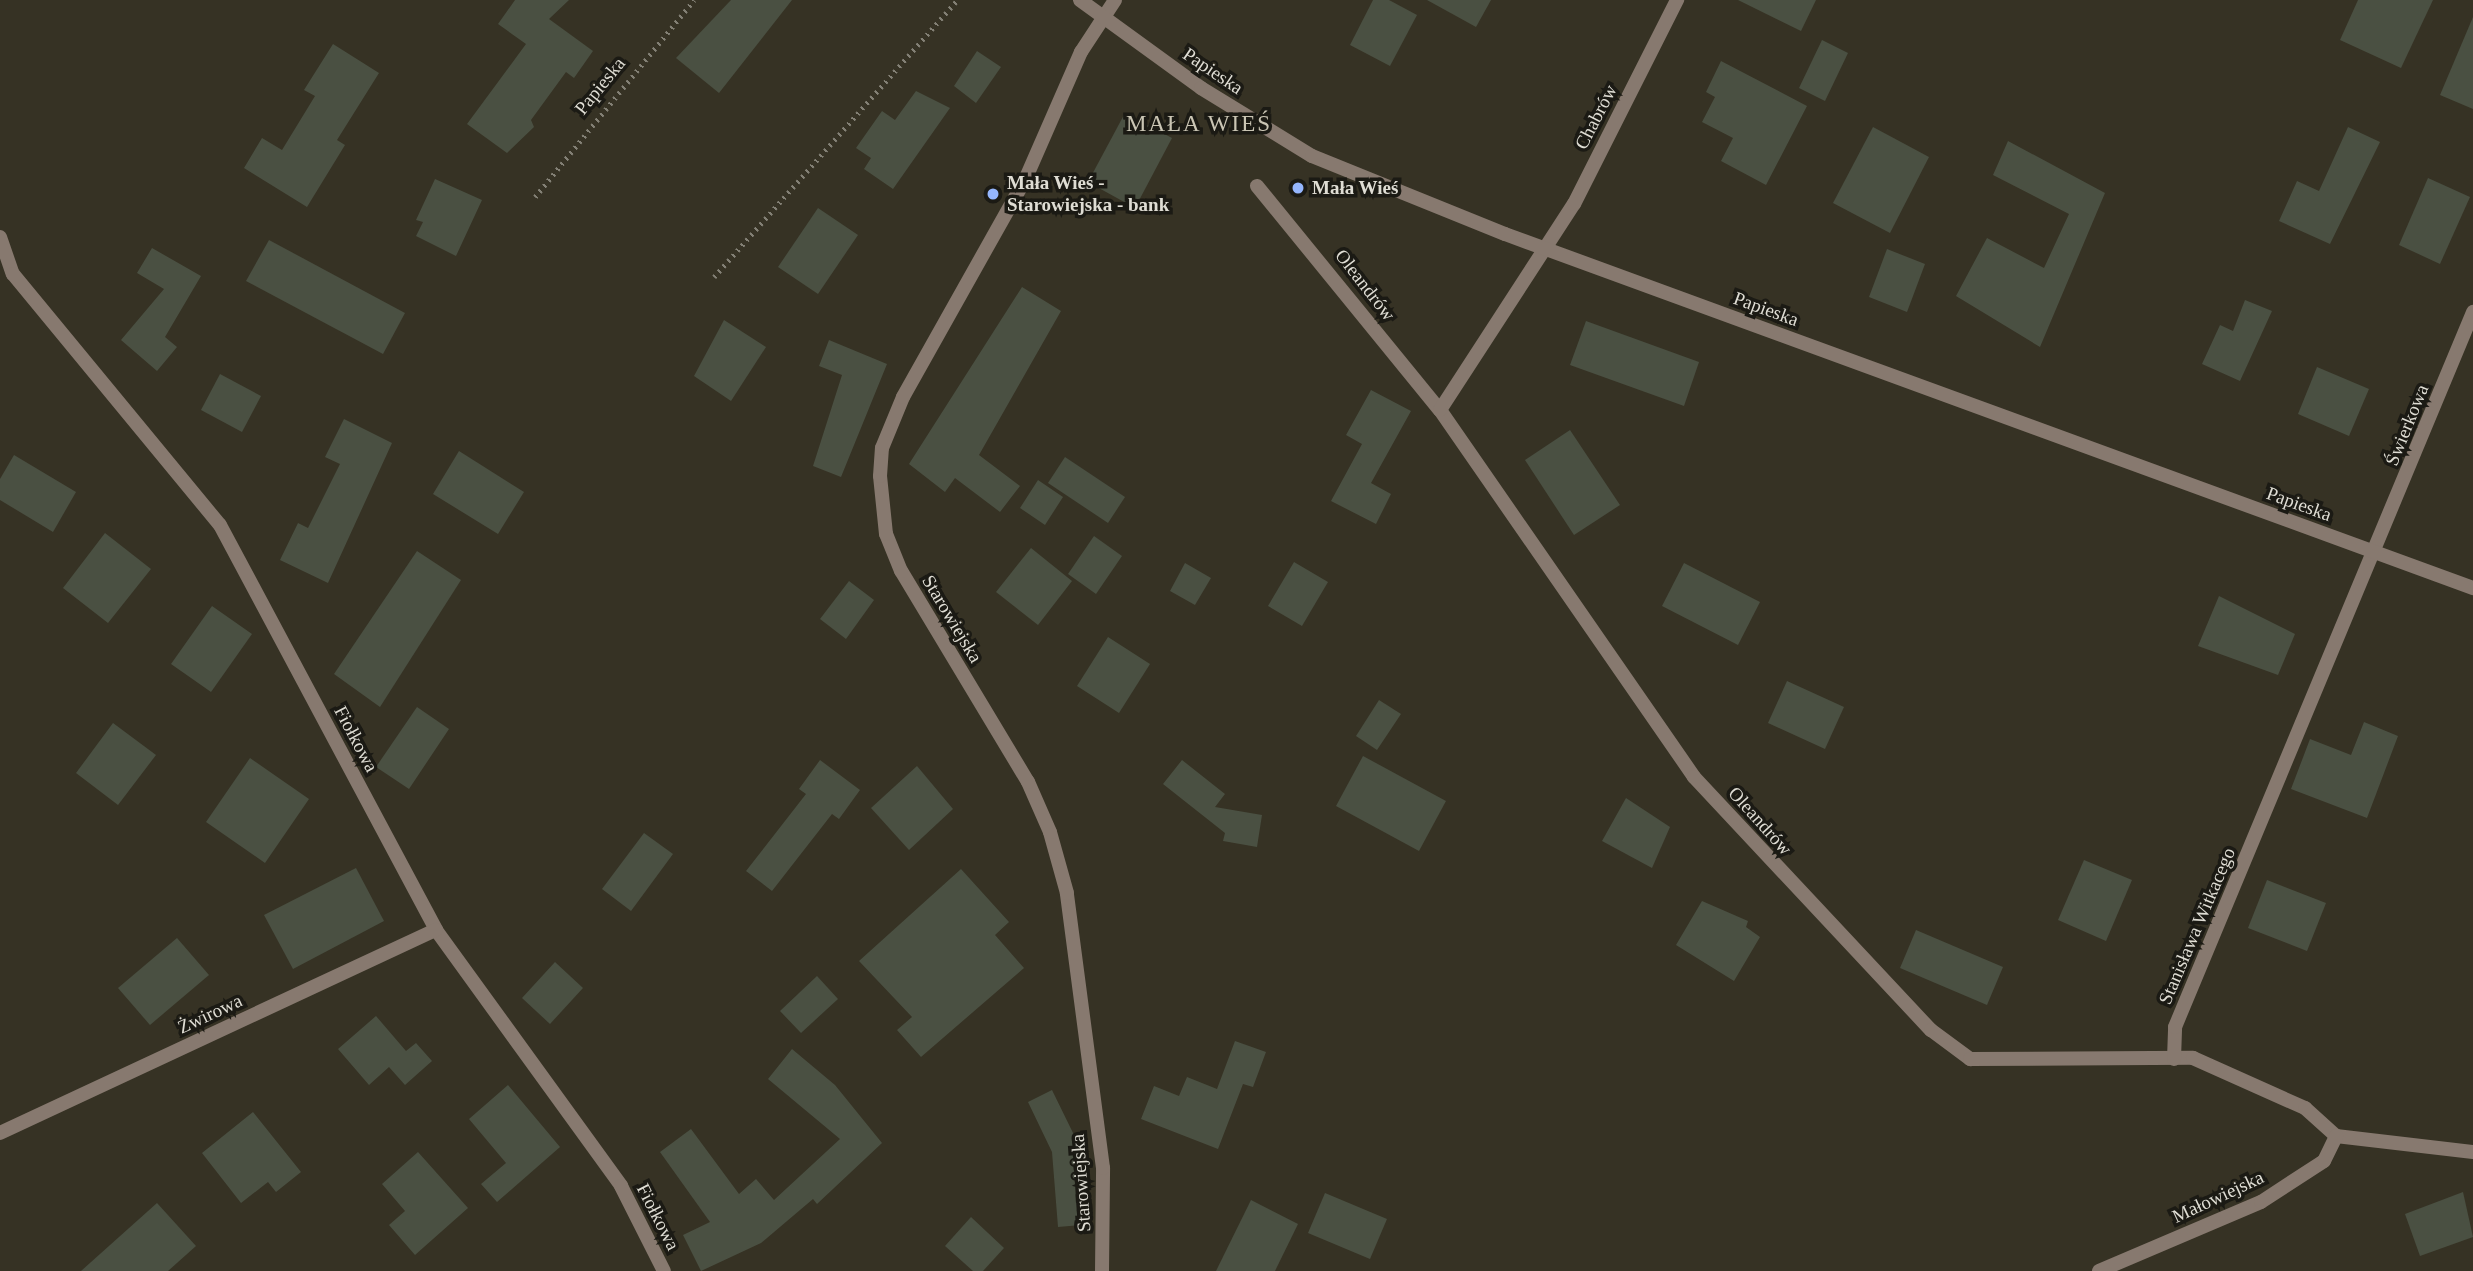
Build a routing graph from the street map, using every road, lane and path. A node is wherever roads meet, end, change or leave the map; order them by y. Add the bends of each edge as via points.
1 (694, 0) edge
2 (957, 0) edge
3 (1080, 0) edge
4 (1115, 0) edge
5 (1677, 0) edge
6 (1105, 20) junction
7 (1256, 186) dead end
8 (535, 197) dead end
9 (0, 237) edge
10 (1543, 248) junction
11 (714, 277) dead end
12 (2473, 312) edge
13 (1440, 410) junction
14 (2378, 553) junction
15 (2473, 588) edge
16 (436, 930) junction
17 (2174, 1059) junction
18 (0, 1133) edge
19 (2336, 1136) junction
20 (2473, 1152) edge
21 (664, 1271) edge
22 (1102, 1271) edge
23 (2099, 1271) edge

1 - 8 path, Papieska
2 - 11 path
3 - 6 street, Papieska
4 - 6 street, Starowiejska
5 - 10 street, Chabrów via 1574,204
6 - 10 street, Papieska via 1312,156
6 - 22 street, Starowiejska via 1081,52 1025,180 903,397 882,448 880,476 886,534 901,571 1028,782 1050,832 1067,893 1103,1168
7 - 13 street, Oleandrów
9 - 16 street, Fiołkowa via 13,274 220,525
10 - 13 street
10 - 14 street, Papieska
12 - 14 street, Świerkowa
13 - 17 street, Oleandrów via 1694,777 1931,1030 1970,1059
14 - 15 street, Papieska
14 - 17 street, Stanisława Witkacego via 2175,1027
16 - 18 street, Żwirowa
16 - 21 street, Fiołkowa via 621,1186
17 - 19 street via 2193,1058 2305,1108
19 - 20 street
19 - 23 street, Małowiejska via 2324,1161 2261,1202

